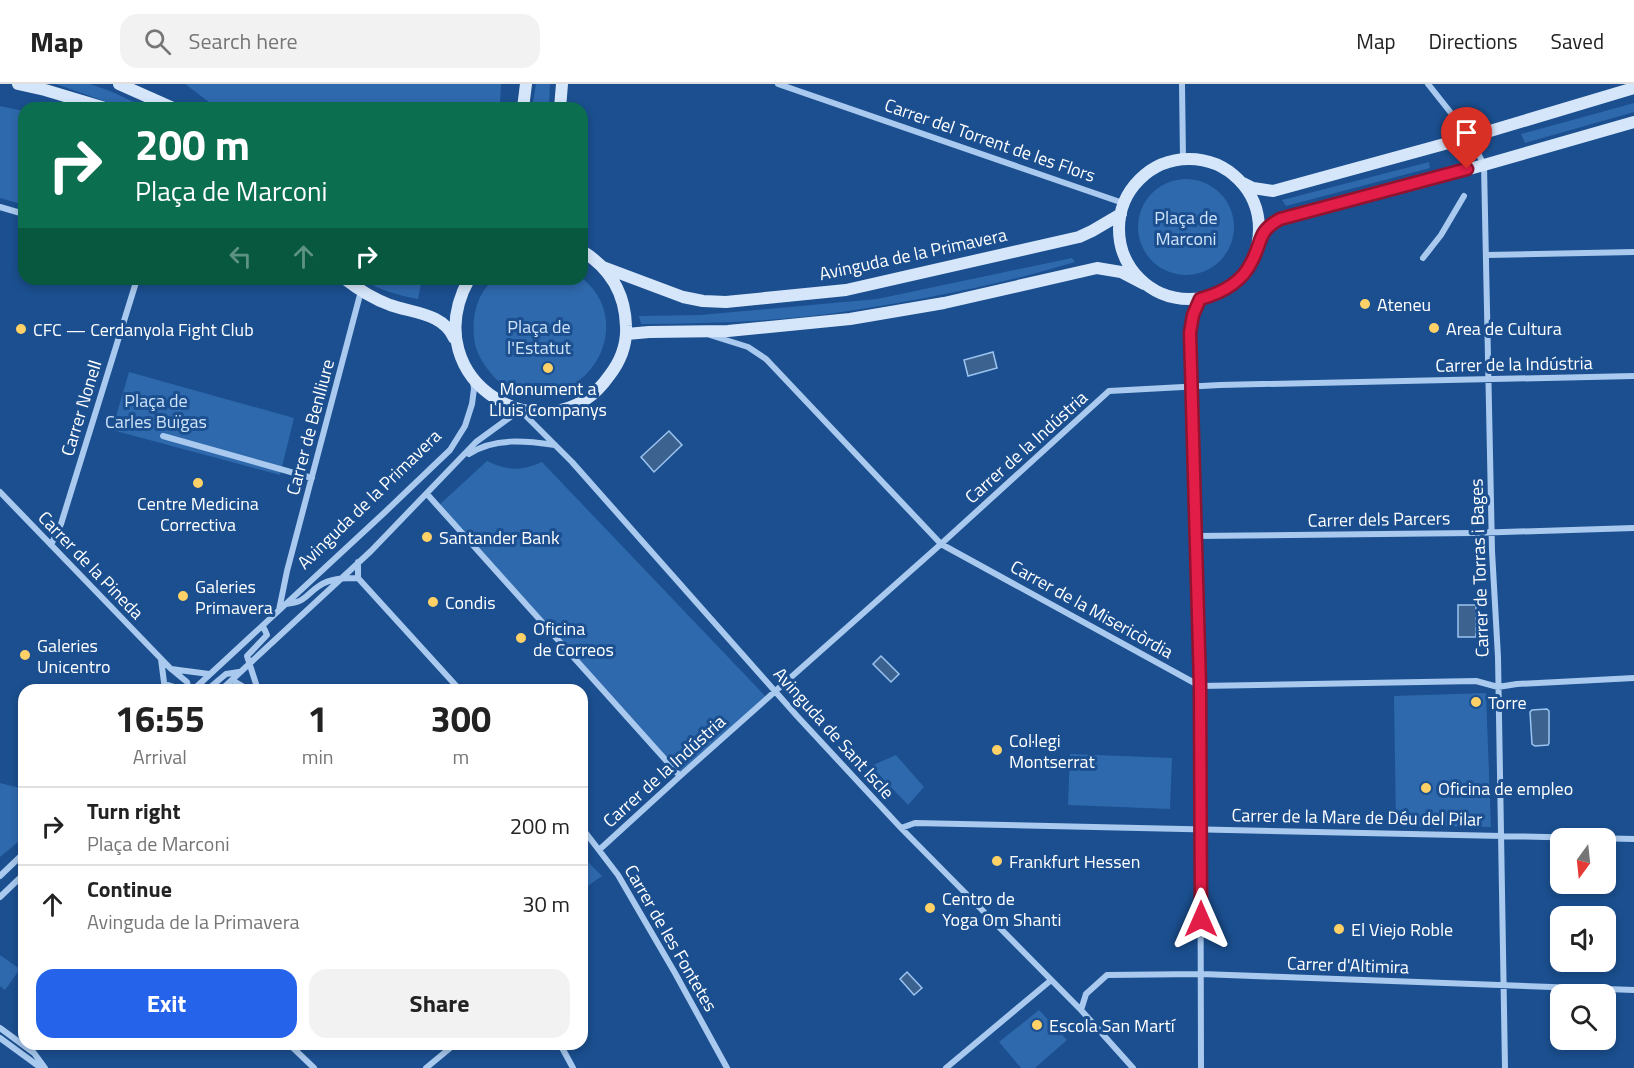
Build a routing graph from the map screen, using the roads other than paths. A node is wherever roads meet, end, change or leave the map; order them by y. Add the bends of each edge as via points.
1 (18, 84) edge
2 (119, 84) edge
3 (526, 84) edge
4 (562, 84) edge
5 (778, 84) edge
6 (1182, 84) edge
7 (1428, 84) edge
8 (1634, 88) edge
9 (85, 102) edge
10 (160, 102) edge
11 (524, 102) edge
12 (560, 102) edge
13 (1634, 122) edge
14 (1470, 137) junction
15 (1183, 159) junction
16 (1484, 165) junction
17 (1242, 182) junction
18 (1464, 196) dead end
19 (0, 207) edge
20 (1122, 208) junction
21 (18, 212) edge
22 (1259, 242) junction
23 (1634, 252) edge
24 (1487, 255) junction
25 (588, 256) edge
26 (1423, 258) dead end
27 (603, 267) junction
28 (1144, 284) junction
29 (135, 285) edge
30 (353, 285) edge
31 (466, 285) edge
32 (361, 291) junction
33 (1200, 299) junction
34 (695, 331) junction
35 (627, 334) junction
36 (456, 344) junction
37 (1634, 376) edge
38 (473, 378) junction
39 (1488, 380) junction
40 (1191, 387) junction
41 (520, 410) junction
42 (163, 436) dead end
43 (556, 446) junction
44 (461, 459) junction
45 (312, 478) junction
46 (0, 492) edge
47 (427, 494) junction
48 (1634, 528) edge
49 (1491, 533) junction
50 (1196, 536) junction
51 (941, 544) junction
52 (51, 546) junction
53 (358, 562) junction
54 (342, 578) junction
55 (358, 578) junction
56 (285, 604) junction
57 (279, 610) junction
58 (262, 626) junction
59 (160, 658) junction
60 (249, 663) junction
61 (170, 668) junction
62 (240, 672) junction
63 (210, 674) junction
64 (1634, 678) edge
65 (232, 680) junction
66 (164, 684) edge
67 (188, 684) edge
68 (198, 684) edge
69 (214, 684) edge
70 (228, 684) edge
71 (239, 684) edge
72 (256, 684) edge
73 (455, 684) edge
74 (1200, 686) junction
75 (1498, 687) junction
76 (775, 691) junction
77 (680, 776) junction
78 (901, 828) junction
79 (1201, 829) junction
80 (1501, 835) junction
81 (588, 836) edge
82 (1634, 839) edge
83 (599, 850) junction
84 (18, 859) edge
85 (0, 876) edge
86 (18, 880) edge
87 (0, 897) edge
88 (1201, 974) junction
89 (1050, 981) junction
90 (1503, 985) junction
91 (1634, 990) edge
92 (1081, 1010) junction
93 (0, 1028) edge
94 (0, 1038) edge
95 (18, 1041) edge
96 (30, 1050) edge
97 (295, 1050) edge
98 (448, 1050) edge
99 (563, 1050) edge
100 (43, 1068) edge
101 (314, 1068) edge
102 (426, 1068) edge
103 (573, 1068) edge
104 (727, 1068) edge
105 (946, 1068) edge
106 (1133, 1068) edge
107 (1201, 1068) edge
108 (1505, 1068) edge

1 - 9 street
2 - 10 street
3 - 11 street
4 - 12 street
5 - 20 street, Carrer del Torrent de les Flors
6 - 15 street
7 - 14 street, Carrer de Torras i Bages
8 - 14 street
13 - 16 street
14 - 16 street, Carrer de Torras i Bages
14 - 17 street via 1273,191
15 - 17 street via 1205,160 1225,168
15 - 20 street via 1147,172 1133,186
16 - 22 street via 1280,219 1267,227
16 - 24 street, Carrer de Torras i Bages
17 - 22 street via 1257,210
18 - 26 street
19 - 21 street
20 - 27 street, Avinguda de la Primavera via 1079,237 835,291 703,301
20 - 28 street via 1118,225 1120,247 1129,267
22 - 33 street via 1252,262 1239,280 1221,293
23 - 24 street
24 - 39 street, Carrer de Torras i Bages
25 - 27 street
27 - 35 street via 618,286 626,310
28 - 33 street via 1180,300
28 - 34 street via 1121,272 1097,268 944,303 850,319
29 - 52 street, Carrer Nonell
30 - 32 street
31 - 36 street via 455,320
32 - 36 street via 439,320 450,328
32 - 45 street, Carrer de Benlliure
33 - 40 street via 1190,333
34 - 35 street
34 - 51 street, Carrer de la Misericòrdia via 748,347 766,359
35 - 41 street via 619,363 602,387 578,404 550,412
36 - 38 street
37 - 39 street, Carrer de la Indústria
38 - 41 street via 482,390
38 - 56 street, Avinguda de la Primavera via 465,426 450,450
39 - 40 street, Carrer de la Indústria
39 - 49 street, Carrer de Torras i Bages
40 - 50 street
40 - 51 street, Carrer de la Indústria via 1109,391
41 - 43 street, Avinguda de Sant Iscle
41 - 44 street, Avinguda de la Primavera via 476,442
42 - 45 street
43 - 44 street, Avinguda de la Primavera via 529,441 500,442 479,447
43 - 76 street, Avinguda de Sant Iscle
44 - 47 street, Avinguda de la Primavera
45 - 57 street, Carrer de Benlliure
46 - 52 street, Carrer de la Pineda
47 - 53 street, Avinguda de la Primavera
47 - 77 street
48 - 49 street, Carrer dels Parcers
49 - 50 street, Carrer dels Parcers
49 - 75 street, Carrer de Torras i Bages
50 - 74 street
51 - 74 street, Carrer de la Misericòrdia
51 - 76 street, Carrer de la Indústria
52 - 59 street, Carrer de la Pineda
53 - 54 street, Avinguda de la Primavera
53 - 55 street
54 - 55 street, Avinguda de la Primavera
54 - 56 street, Avinguda de la Primavera via 321,584 300,603
54 - 60 street, Avinguda de la Primavera
55 - 73 street
56 - 57 street, Avinguda de la Primavera
57 - 58 street, Avinguda de la Primavera
58 - 60 street, Avinguda de la Primavera via 267,635 247,656
58 - 63 street, Avinguda de la Primavera
59 - 61 street, Carrer de la Pineda
59 - 66 street
60 - 62 street, Avinguda de la Primavera
60 - 72 street
61 - 63 street
61 - 67 street, Avinguda de la Primavera
62 - 65 street, Avinguda de la Primavera
62 - 69 street via 226,674
63 - 68 street, Avinguda de la Primavera
64 - 75 street, Carrer de la Misericòrdia
65 - 70 street, Avinguda de la Primavera
65 - 71 street
74 - 75 street, Carrer de la Misericòrdia via 1476,681
74 - 79 street
75 - 80 street, Carrer de Torras i Bages
76 - 77 street, Carrer de la Indústria
76 - 78 street, Avinguda de Sant Iscle
77 - 83 street, Carrer de la Indústria
78 - 79 street, Carrer de la Mare de Déu del Pilar via 915,823
78 - 89 street, Avinguda de Sant Iscle
79 - 80 street, Carrer de la Mare de Déu del Pilar
79 - 88 street
80 - 82 street, Carrer de la Mare de Déu del Pilar
80 - 90 street, Carrer de Torras i Bages
81 - 83 street, Carrer de les Fontetes
83 - 104 street, Carrer de les Fontetes via 675,973
84 - 85 street
86 - 87 street
88 - 90 street, Carrer d'Altimira
88 - 92 street, Carrer d'Altimira via 1107,975 1086,994
88 - 107 street
89 - 92 street, Avinguda de Sant Iscle
89 - 105 street
90 - 91 street, Carrer d'Altimira
90 - 108 street, Carrer de Torras i Bages
92 - 106 street, Avinguda de Sant Iscle
93 - 95 street
94 - 100 street
96 - 100 street
97 - 101 street
98 - 102 street
99 - 103 street

